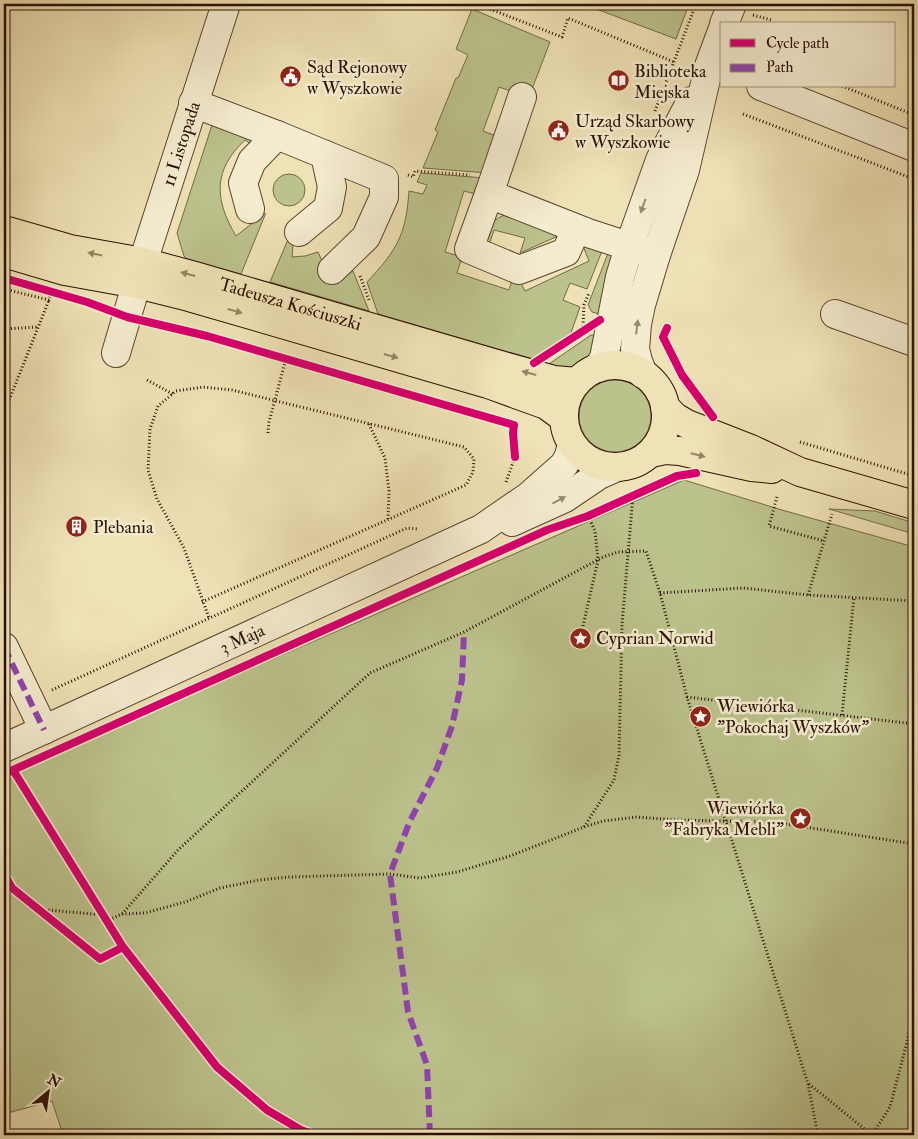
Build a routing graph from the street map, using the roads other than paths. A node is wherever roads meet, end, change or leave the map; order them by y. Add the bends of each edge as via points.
1 (226, 4) edge
2 (732, 4) edge
3 (725, 22) edge
4 (720, 42) edge
5 (715, 69) edge
6 (766, 88) edge
7 (522, 97) dead end
8 (193, 103) junction
9 (277, 135) junction
10 (914, 147) edge
11 (325, 155) junction
12 (489, 194) junction
13 (250, 209) dead end
14 (576, 228) junction
15 (4, 230) edge
16 (299, 232) dead end
17 (628, 247) junction
18 (4, 253) edge
19 (656, 254) junction
20 (344, 269) road end
21 (140, 273) junction
22 (835, 314) dead end
23 (914, 342) edge
24 (116, 353) dead end
25 (643, 374) junction
26 (587, 375) junction
27 (665, 406) junction
28 (564, 418) junction
29 (572, 444) junction
30 (651, 453) junction
31 (615, 468) junction
32 (800, 472) junction
33 (914, 505) edge
34 (481, 529) junction
35 (4, 647) edge
36 (44, 730) junction
37 (4, 748) edge

1 - 8 street, 11 Listopada
2 - 3 street
4 - 5 street
5 -> 17 street via 660,160
5 - 19 street
6 - 10 street
7 - 12 street
8 - 9 street
8 - 21 street, 11 Listopada
9 - 11 street
9 - 13 street via 252,161 244,183
11 - 16 street via 332,187 328,208
11 - 20 street via 384,179 384,197 366,237
12 - 14 street
12 - 14 street via 469,248 519,270 566,252
14 - 17 street
21 -> 15 main road, Tadeusza Kościuszki
17 - 19 street
17 - 26 street via 604,358
18 - 21 main road, Tadeusza Kościuszki via 65,271
25 -> 19 street via 635,349 637,324
21 - 24 street, 11 Listopada
26 -> 21 main road, Tadeusza Kościuszki via 554,380 195,276
21 -> 28 main road, Tadeusza Kościuszki via 189,297 488,384 546,405
22 - 23 street
25 - 26 main road via 629,367 614,365
25 - 27 main road via 654,383
26 - 28 main road via 569,393
27 - 30 main road via 664,432
27 - 32 main road via 687,424
28 - 29 main road
29 - 31 main road via 590,462
29 - 34 street, 3 Maja via 564,465 529,496
30 - 31 main road via 628,466
30 -> 32 main road via 680,451 752,467
34 -> 31 street, 3 Maja via 511,523 547,507
32 - 33 main road
34 - 36 street, 3 Maja
35 - 36 street
36 - 37 street, 3 Maja

